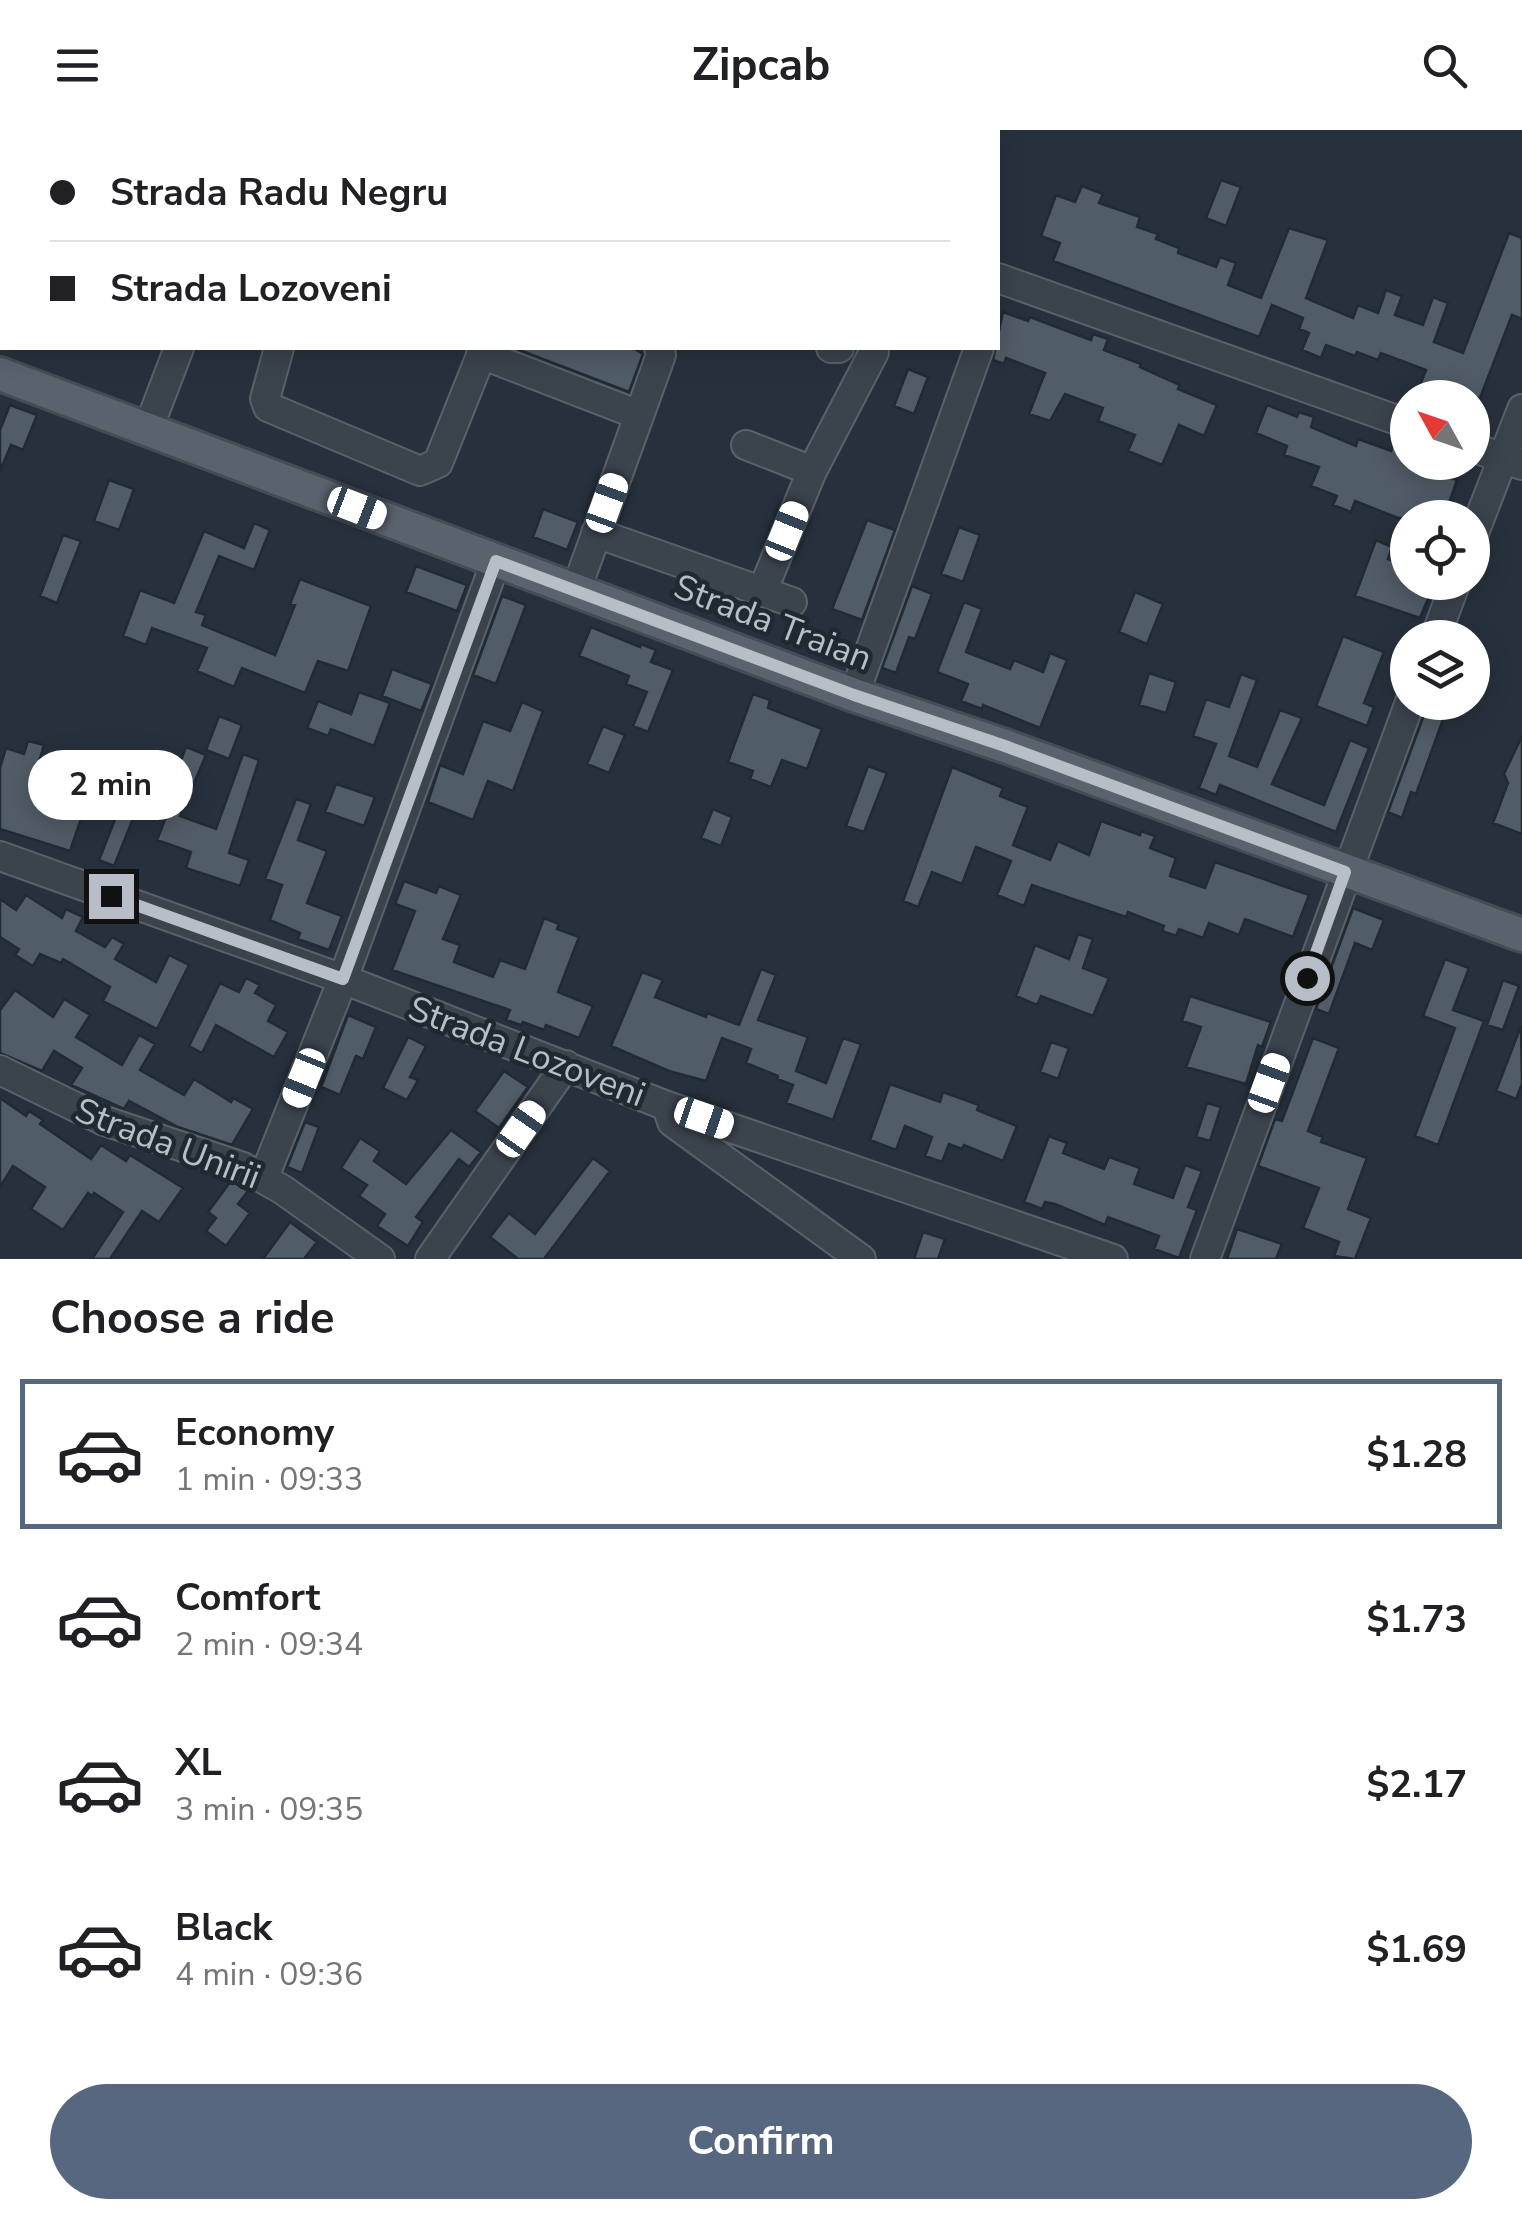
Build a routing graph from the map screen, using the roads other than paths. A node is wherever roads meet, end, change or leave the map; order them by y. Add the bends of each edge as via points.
1 (1000, 286) edge
2 (178, 350) edge
3 (278, 350) edge
4 (660, 350) edge
5 (874, 350) edge
6 (979, 350) edge
7 (483, 351) edge
8 (0, 374) edge
9 (1522, 408) edge
10 (639, 414) junction
11 (1390, 418) edge
12 (148, 429) junction
13 (746, 445) dead end
14 (1512, 462) edge
15 (812, 471) junction
16 (1490, 504) edge
17 (596, 533) junction
18 (496, 561) junction
19 (576, 590) junction
20 (762, 592) junction
21 (792, 602) dead end
22 (854, 695) junction
23 (1403, 720) edge
24 (0, 856) edge
25 (1345, 872) junction
26 (1522, 935) edge
27 (343, 979) junction
28 (566, 1064) junction
29 (0, 1070) edge
30 (666, 1106) junction
31 (264, 1177) junction
32 (380, 1259) edge
33 (430, 1259) edge
34 (861, 1259) edge
35 (1113, 1259) edge
36 (1205, 1259) edge

1 - 11 street
2 - 12 street
3 - 7 street via 268,407 420,471 438,463
4 - 10 street
5 - 15 street
6 - 22 street
7 - 10 street
8 - 12 main road, Strada Traian
9 - 14 street
10 - 17 street
12 - 18 main road, Strada Traian
13 - 15 street
14 - 16 street
15 - 20 street
17 - 19 street
17 - 20 street
18 - 19 main road, Strada Traian
18 - 27 street
19 - 22 main road, Strada Traian
20 - 21 street
22 - 25 main road, Strada Traian
23 - 25 street
24 - 27 street, Strada Lozoveni
25 - 26 main road, Strada Traian
25 - 36 street
27 - 28 street, Strada Lozoveni
27 - 31 street
28 - 30 street, Strada Lozoveni
28 - 33 street
29 - 31 street, Strada Unirii via 102,1120
30 - 34 street via 672,1122
30 - 35 street, Strada Lozoveni
31 - 32 street, Strada Unirii

